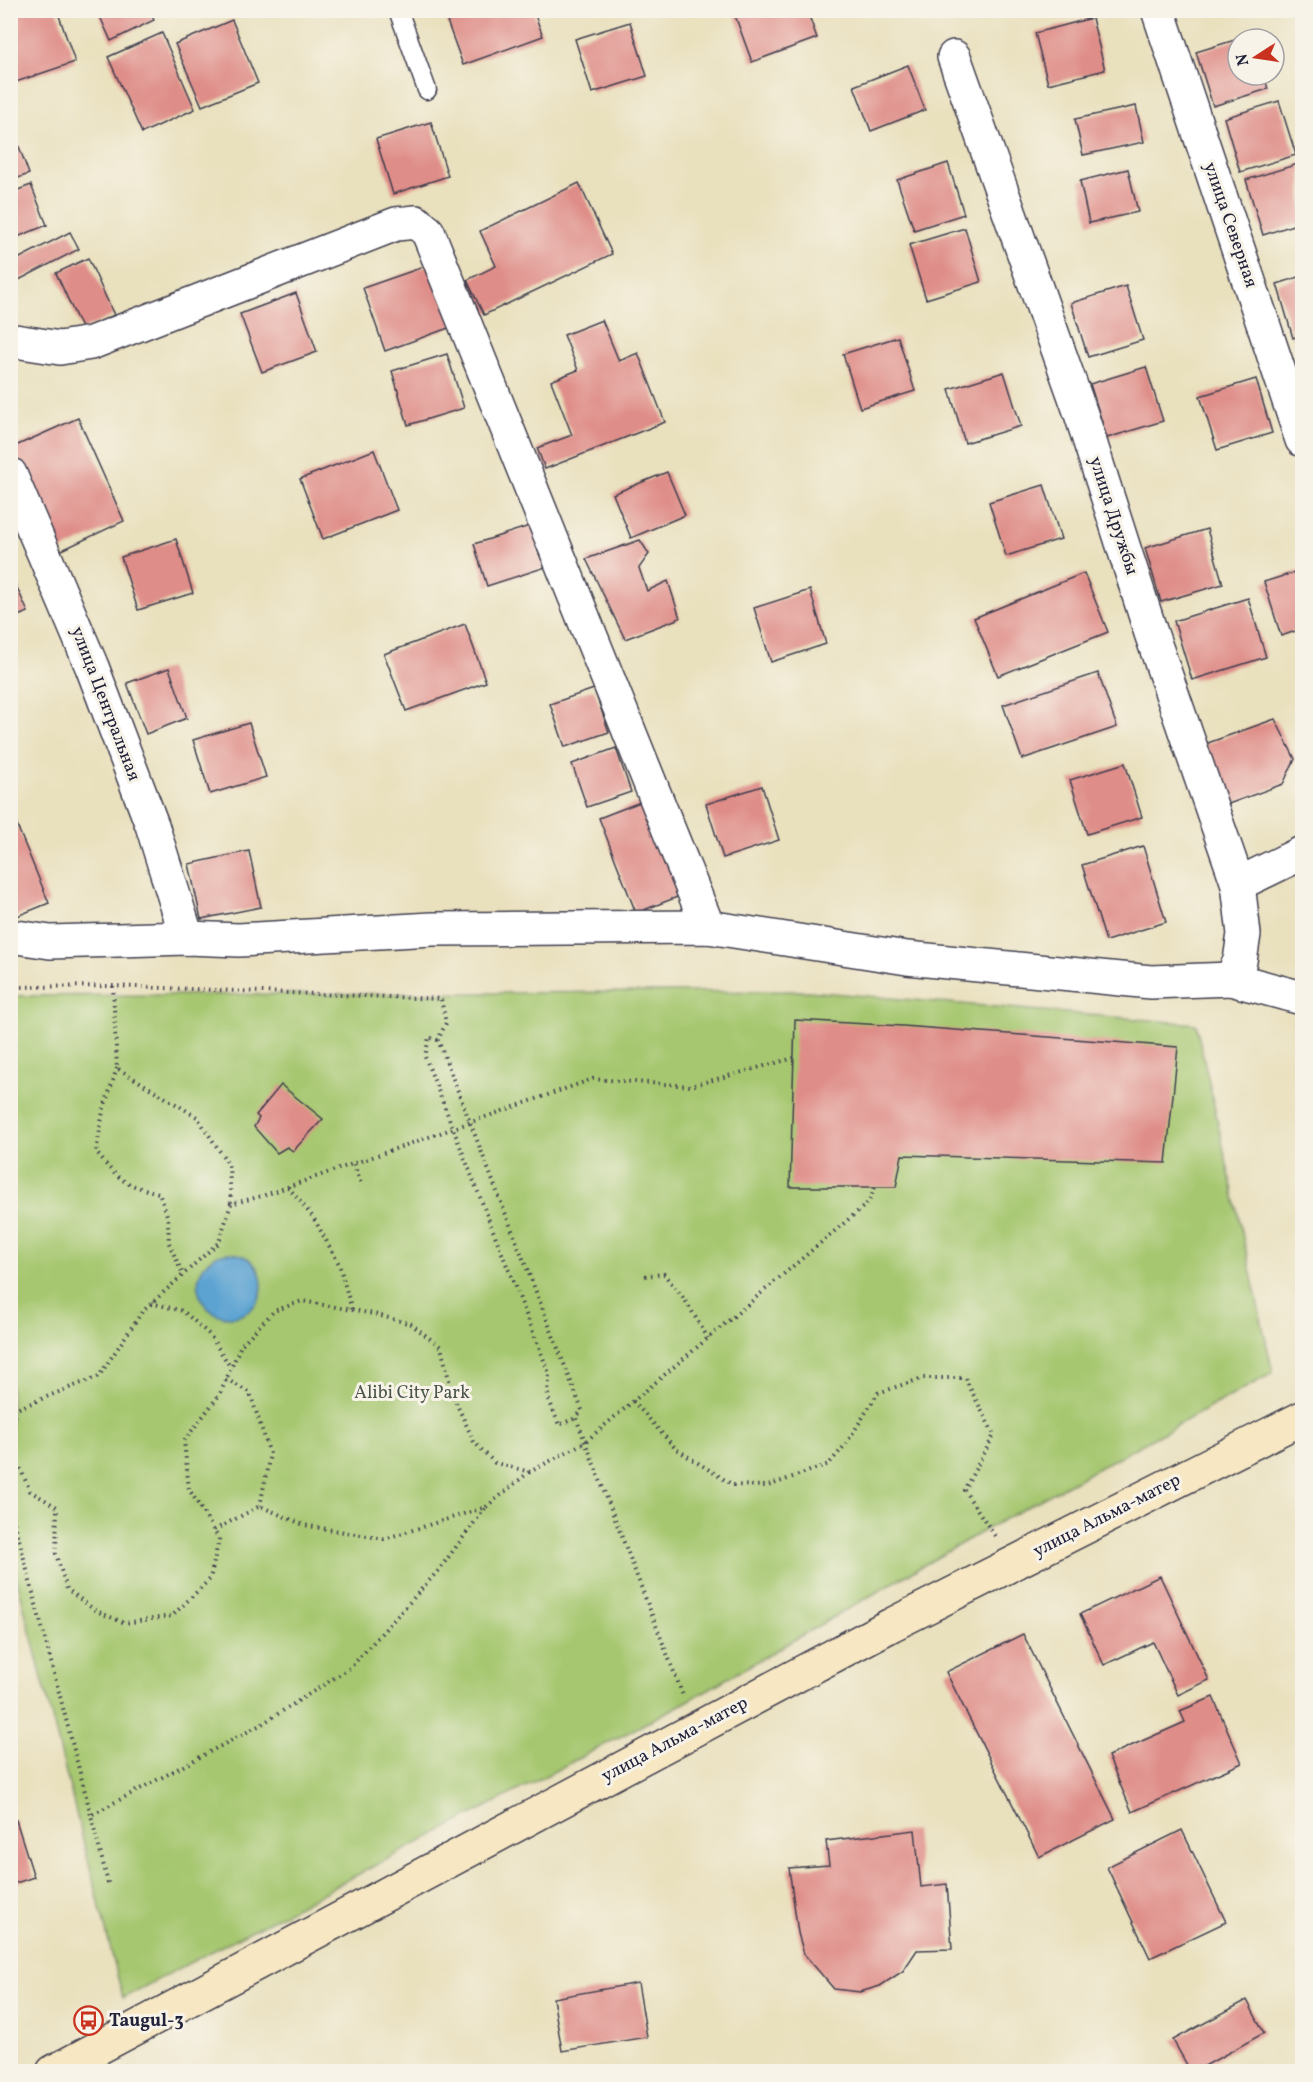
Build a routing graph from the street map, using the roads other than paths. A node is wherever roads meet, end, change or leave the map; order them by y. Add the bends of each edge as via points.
1 (398, 10) edge
2 (1158, 10) edge
3 (954, 57) dead end
4 (426, 90) dead end
5 (12, 339) edge
6 (1302, 440) edge
7 (10, 474) edge
8 (1302, 853) edge
9 (1238, 884) junction
10 (708, 927) junction
11 (10, 936) edge
12 (187, 938) junction
13 (1231, 979) junction
14 (1302, 998) edge
15 (1302, 1418) edge
16 (53, 2072) edge

1 - 4 lane
2 - 6 street, улица Северная
3 - 9 street, улица Дружбы via 1081,414 1150,633
5 - 10 street via 60,348 91,343 396,225 416,222 428,232
7 - 12 street, улица Центральная via 96,678 152,825
8 - 9 street
9 - 13 street, улица Дружбы via 1244,934 1240,961
10 - 12 street via 432,929 239,940
10 - 13 street via 907,958 1151,982
11 - 12 street via 50,942
13 - 14 street
15 - 16 street, улица Альма-матер via 891,1625

